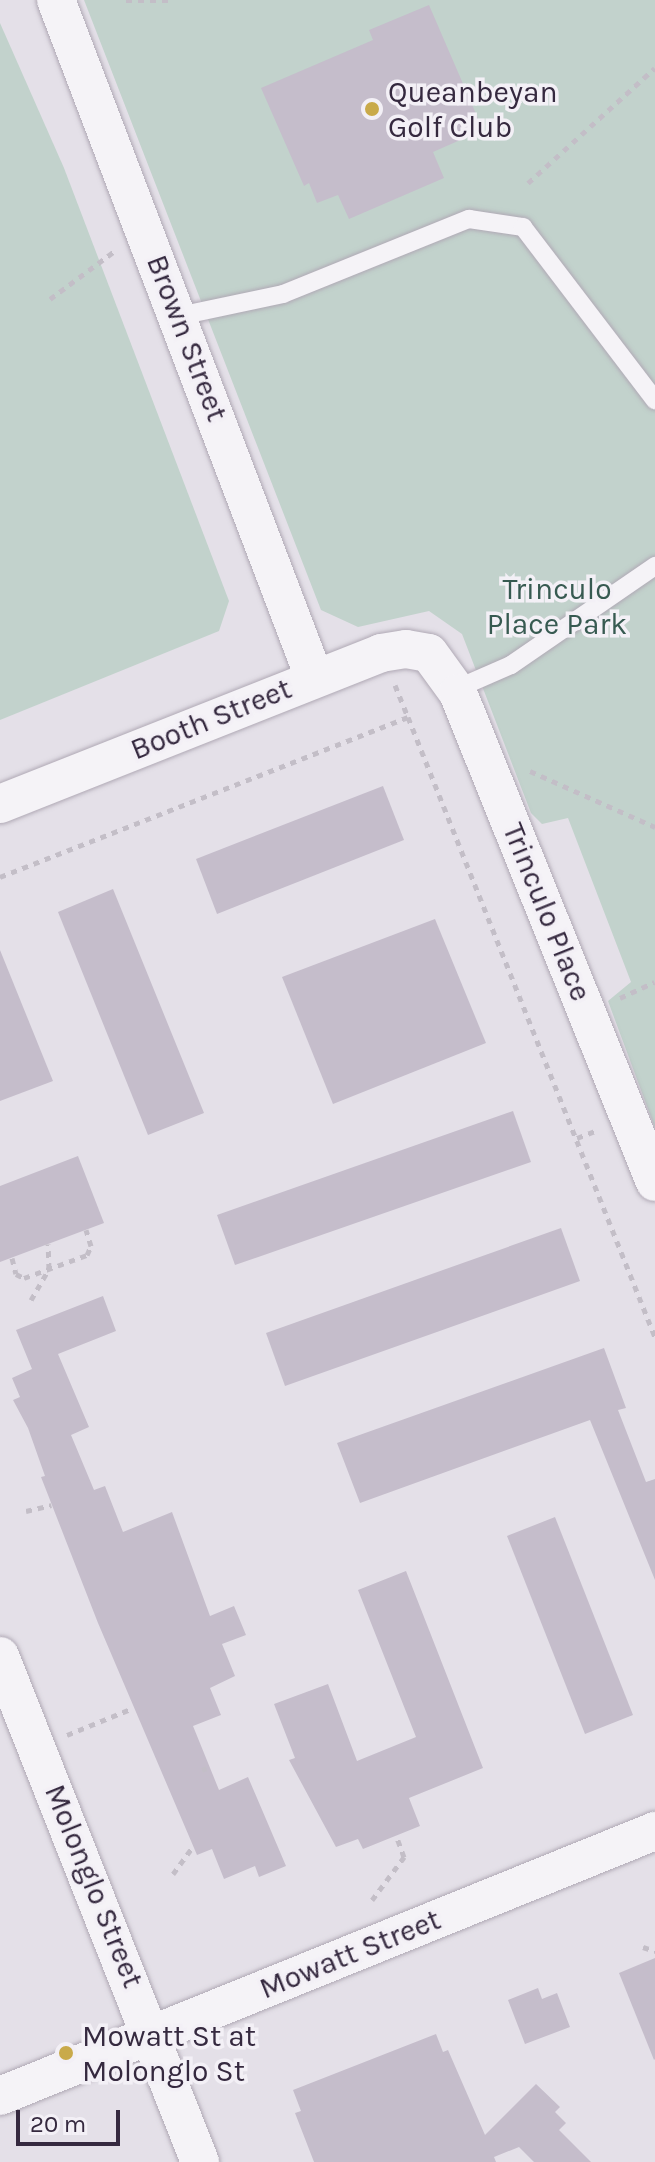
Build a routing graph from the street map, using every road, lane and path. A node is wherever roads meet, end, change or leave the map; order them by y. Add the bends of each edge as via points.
1 (56, 0) edge
2 (126, 0) edge
3 (170, 0) edge
4 (655, 68) edge
5 (528, 183) dead end
6 (145, 227) junction
7 (50, 299) dead end
8 (179, 316) junction
9 (655, 400) edge
10 (655, 566) edge
11 (425, 651) joint
12 (314, 677) junction
13 (456, 689) junction
14 (517, 772) dead end
15 (0, 804) edge
16 (655, 827) edge
17 (0, 877) edge
18 (655, 1182) edge
19 (86, 1230) dead end
20 (48, 1244) dead end
21 (12, 1258) dead end
22 (49, 1269) junction
23 (31, 1300) dead end
24 (655, 1337) edge
25 (51, 1505) dead end
26 (26, 1511) dead end
27 (0, 1656) edge
28 (133, 1708) dead end
29 (37, 1746) junction
30 (655, 1831) edge
31 (396, 1835) dead end
32 (193, 1846) dead end
33 (173, 1874) dead end
34 (372, 1900) dead end
35 (643, 1947) dead end
36 (655, 1951) edge
37 (154, 2034) junction
38 (0, 2096) edge
39 (200, 2162) edge

1 - 6 street, Brown Street
2 - 3 path
4 - 5 path
6 - 7 path
6 - 8 street, Brown Street
8 - 9 lane via 283,294 469,219 523,227
8 - 12 street, Brown Street
10 - 13 lane via 511,665
11 - 12 street, Booth Street via 381,653
11 - 13 street, Trinculo Place
12 - 15 street, Booth Street
13 - 18 street, Trinculo Place
14 - 16 path via 526,769
17 - 24 path via 408,717
19 - 22 path via 91,1246 87,1255
20 - 22 path
21 - 22 path via 16,1274 24,1278
22 - 23 path
25 - 26 path
27 - 29 street, Molonglo Street
28 - 29 path
29 - 37 street, Molonglo Street
30 - 37 street, Mowatt Street
31 - 34 path via 404,1857
32 - 33 path
35 - 36 path
37 - 38 street, Mowatt Street
37 - 39 street, Molonglo Street

